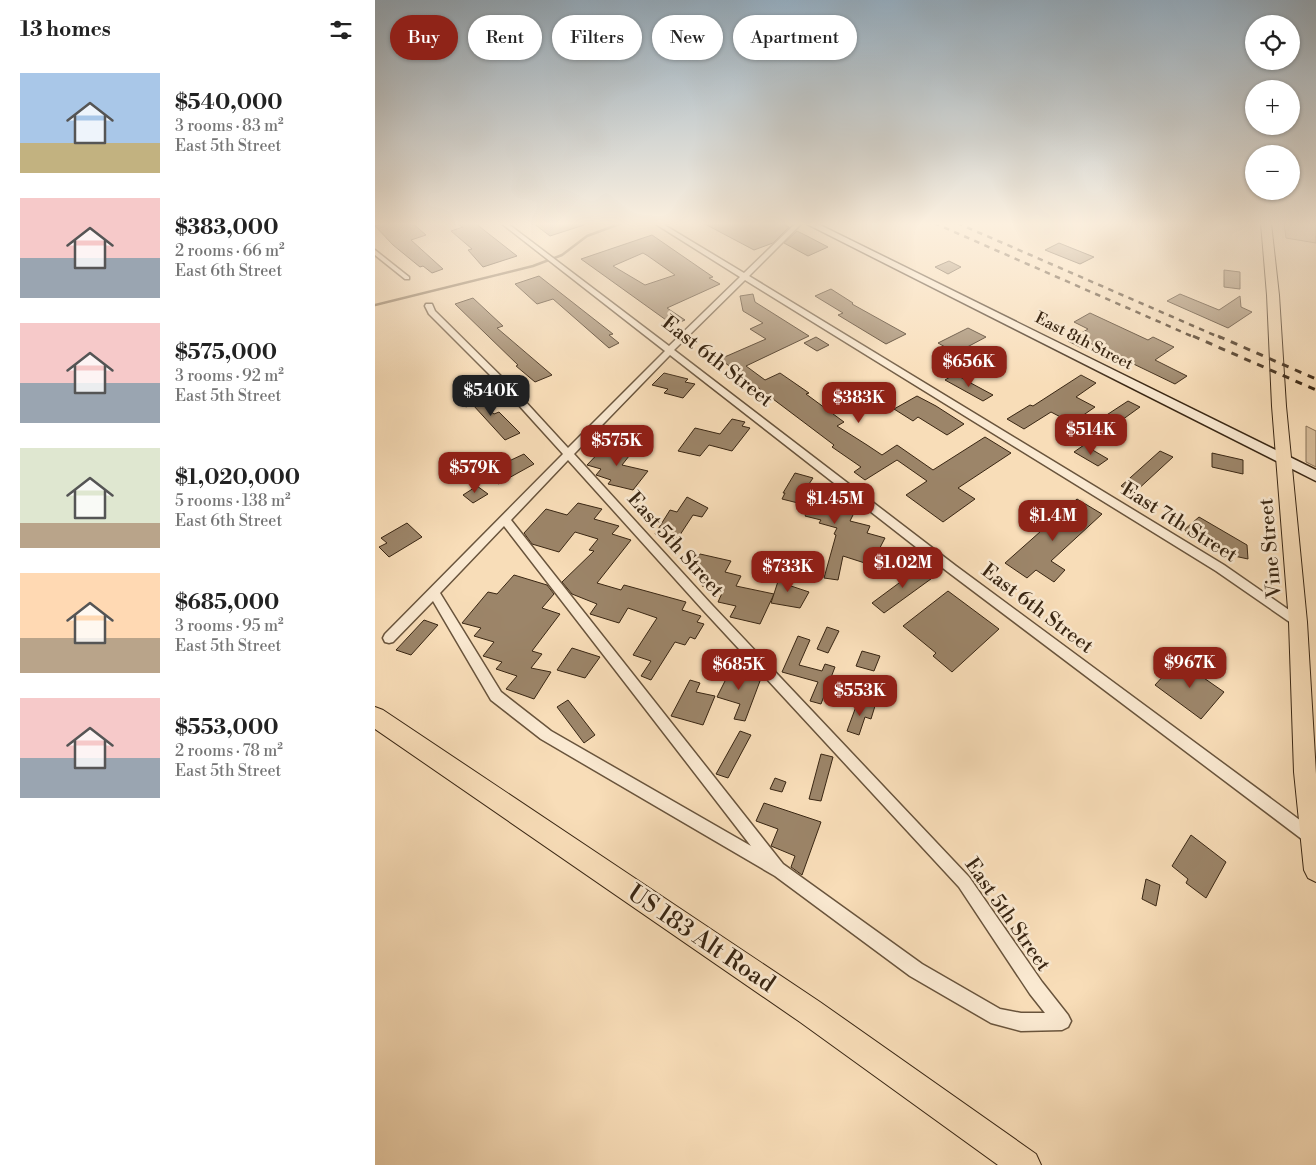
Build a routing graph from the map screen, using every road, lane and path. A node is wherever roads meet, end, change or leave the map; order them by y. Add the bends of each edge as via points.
1 (575, 277) edge
2 (743, 277) edge
3 (746, 277) edge
4 (920, 277) edge
5 (1271, 277) edge
6 (429, 306) dead end
7 (670, 350) junction
8 (567, 455) junction
9 (1284, 461) junction
10 (1316, 476) edge
11 (505, 520) junction
12 (434, 593) junction
13 (1298, 622) junction
14 (389, 638) dead end
15 (375, 717) edge
16 (1314, 839) junction
17 (1316, 870) edge
18 (780, 872) junction
19 (1025, 1165) edge

1 - 7 street, East 6th Street
2 - 7 street
3 - 13 street, East 7th Street via 1220,568
4 - 9 main road, East 8th Street
5 - 9 main road, Vine Street
6 - 8 street, East 5th Street via 431,312 509,389
7 - 8 street
7 - 16 street, East 6th Street via 953,569
8 - 11 street
8 - 18 street, East 5th Street via 964,882 1062,1021 1021,1022 997,1017 916,970
9 - 10 main road, East 8th Street
9 - 13 main road, Vine Street
11 - 12 street
11 - 18 street
12 - 14 street
12 - 18 street via 496,696 546,734
13 - 16 main road, Vine Street via 1305,772
15 - 19 highway, US 183 Alt Road via 810,1012
16 - 17 main road, Vine Street

